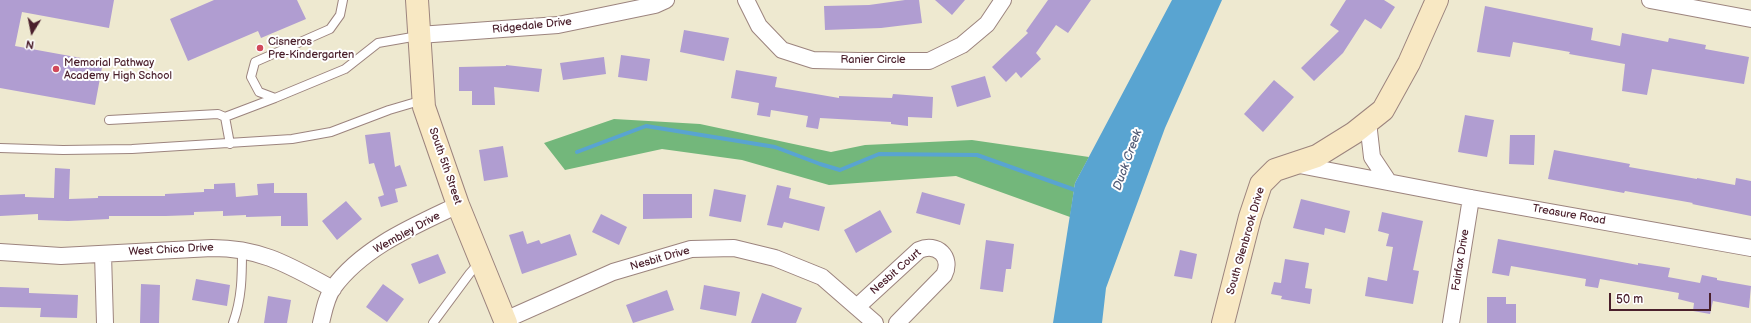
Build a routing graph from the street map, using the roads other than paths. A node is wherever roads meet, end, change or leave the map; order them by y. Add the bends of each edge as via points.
1 (343, 0) edge
2 (417, 0) edge
3 (666, 0) edge
4 (746, 0) edge
5 (1003, 0) edge
6 (1437, 0) edge
7 (1650, 0) edge
8 (1751, 19) edge
9 (419, 35) junction
10 (275, 98) junction
11 (424, 100) junction
12 (225, 117) junction
13 (108, 120) dead end
14 (1368, 122) junction
15 (230, 144) junction
16 (0, 148) edge
17 (1294, 164) junction
18 (1388, 181) junction
19 (1471, 198) junction
20 (458, 205) junction
21 (1751, 248) edge
22 (242, 250) junction
23 (0, 252) edge
24 (104, 254) junction
25 (481, 261) junction
26 (332, 289) junction
27 (858, 306) junction
28 (506, 321) edge
29 (105, 323) edge
30 (232, 323) edge
31 (321, 323) edge
32 (433, 323) edge
33 (875, 323) edge
34 (897, 323) edge
35 (1223, 323) edge
36 (1451, 323) edge

1 - 10 lane via 340,15 330,29 255,62 251,77 259,92
2 - 9 street, South 5th Street
3 - 9 street, Ridgedale Drive via 655,5 558,25
4 - 5 street, Ranier Circle via 759,26 782,50 813,60 858,61 929,61 962,45 987,24
6 - 14 street, South Glenbrook Drive via 1409,62 1383,110
7 - 8 street
9 - 10 lane via 378,43 345,69
9 - 11 street, South 5th Street
10 - 12 lane
11 - 15 lane via 331,132 292,139
11 - 20 street, South 5th Street via 424,107
12 - 13 lane via 218,114
12 - 15 lane
14 - 17 street, South Glenbrook Drive via 1317,156
14 - 18 street via 1372,157
15 - 16 lane via 117,150
17 - 18 street, Treasure Road
17 - 35 street, South Glenbrook Drive via 1275,170 1261,184
18 - 19 street, Treasure Road
19 - 21 street, Treasure Road
19 - 36 street, Fairfax Drive
20 - 25 street, South 5th Street
20 - 26 street, Wembley Drive via 378,247 358,262
22 - 24 street, West Chico Drive via 212,248
22 - 26 street, West Chico Drive via 282,262
22 - 30 lane via 243,284 239,307
23 - 24 street, West Chico Drive via 61,256
24 - 29 street
25 - 28 street, South 5th Street
25 - 32 lane
26 - 31 street, Wembley Drive
27 - 28 street, Nesbit Drive via 822,277 775,258 734,248 691,249 613,272
27 - 33 street, Nesbit Drive
27 - 34 street, Nesbit Court via 919,250 929,247 940,250 946,259 944,275

